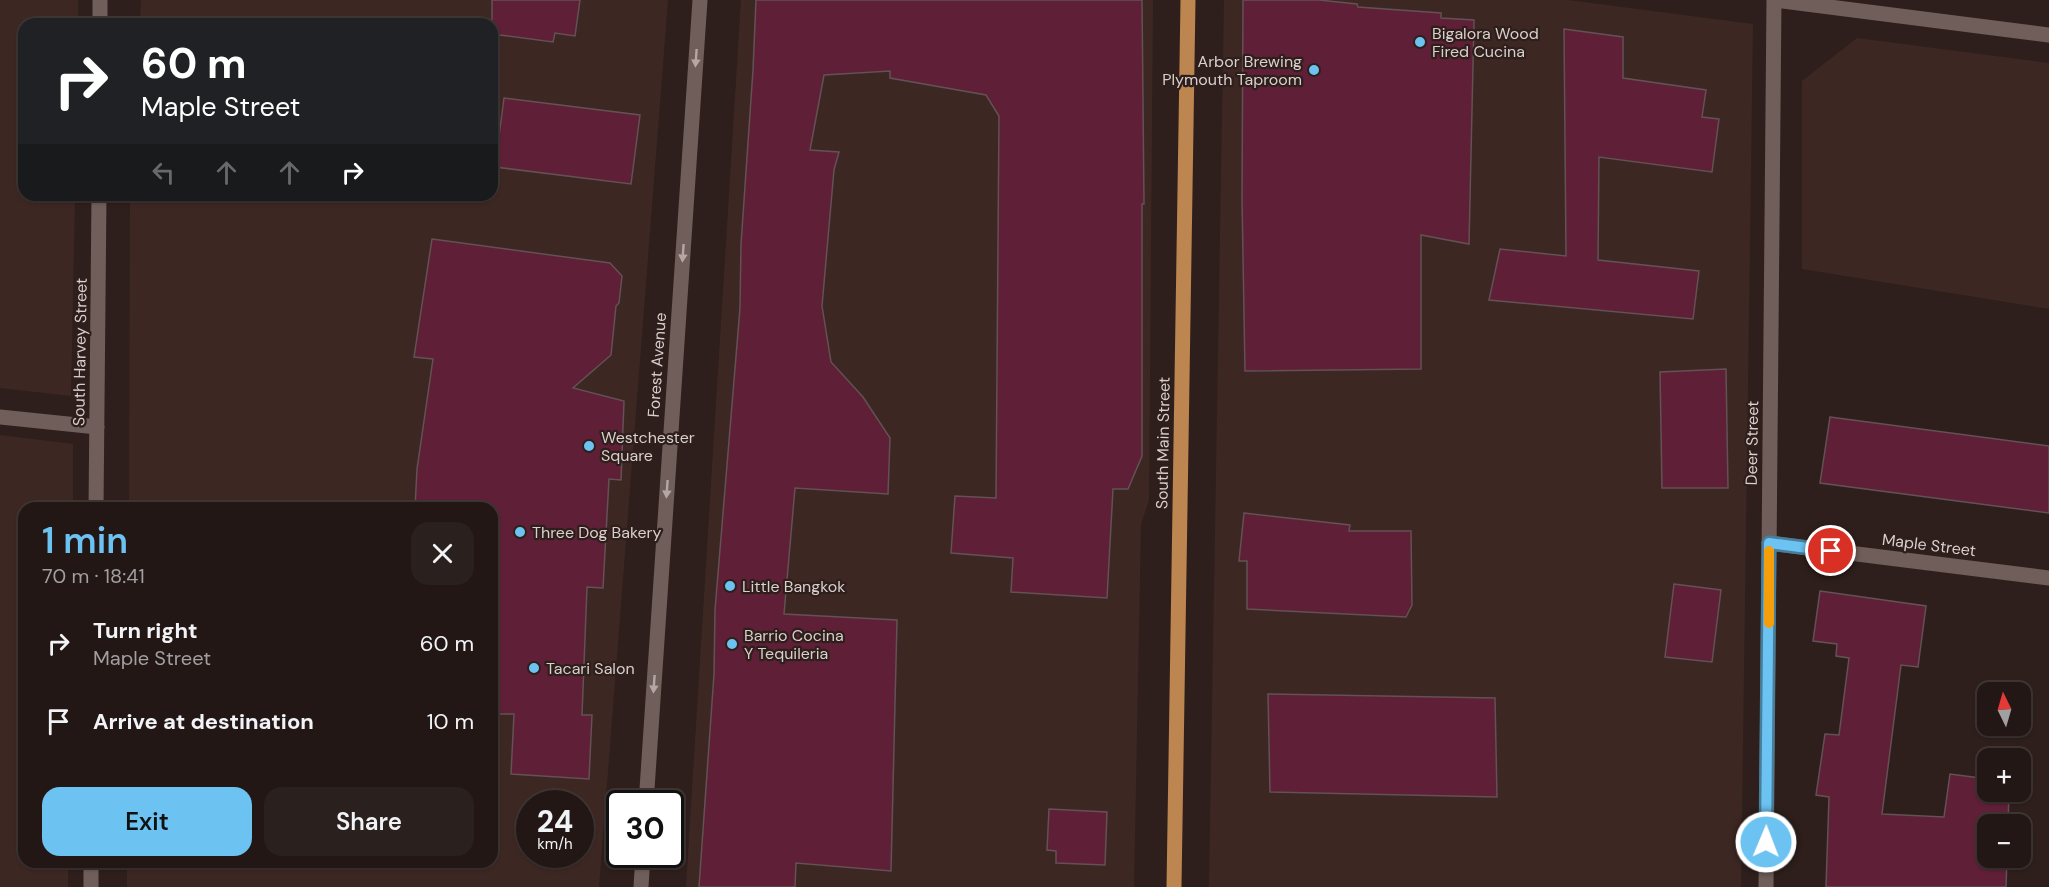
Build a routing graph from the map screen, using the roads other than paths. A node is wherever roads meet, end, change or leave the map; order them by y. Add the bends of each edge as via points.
1 (100, 0) edge
2 (700, 0) edge
3 (1188, 0) edge
4 (1774, 0) edge
5 (100, 18) edge
6 (2049, 35) edge
7 (99, 201) edge
8 (0, 417) edge
9 (97, 427) junction
10 (96, 502) edge
11 (1769, 543) junction
12 (2049, 578) edge
13 (647, 790) edge
14 (91, 868) edge
15 (642, 868) edge
16 (91, 887) edge
17 (641, 887) edge
18 (1174, 887) edge
19 (1766, 887) edge

1 - 5 street
2 -> 13 street, Forest Avenue
3 - 18 main road, South Main Street
4 - 6 street
4 - 11 street, Deer Street
7 - 9 street, South Harvey Street
8 - 9 street
9 - 10 street, South Harvey Street
11 - 12 street, Maple Street
11 - 19 street, Deer Street
14 - 16 street
15 - 17 street

